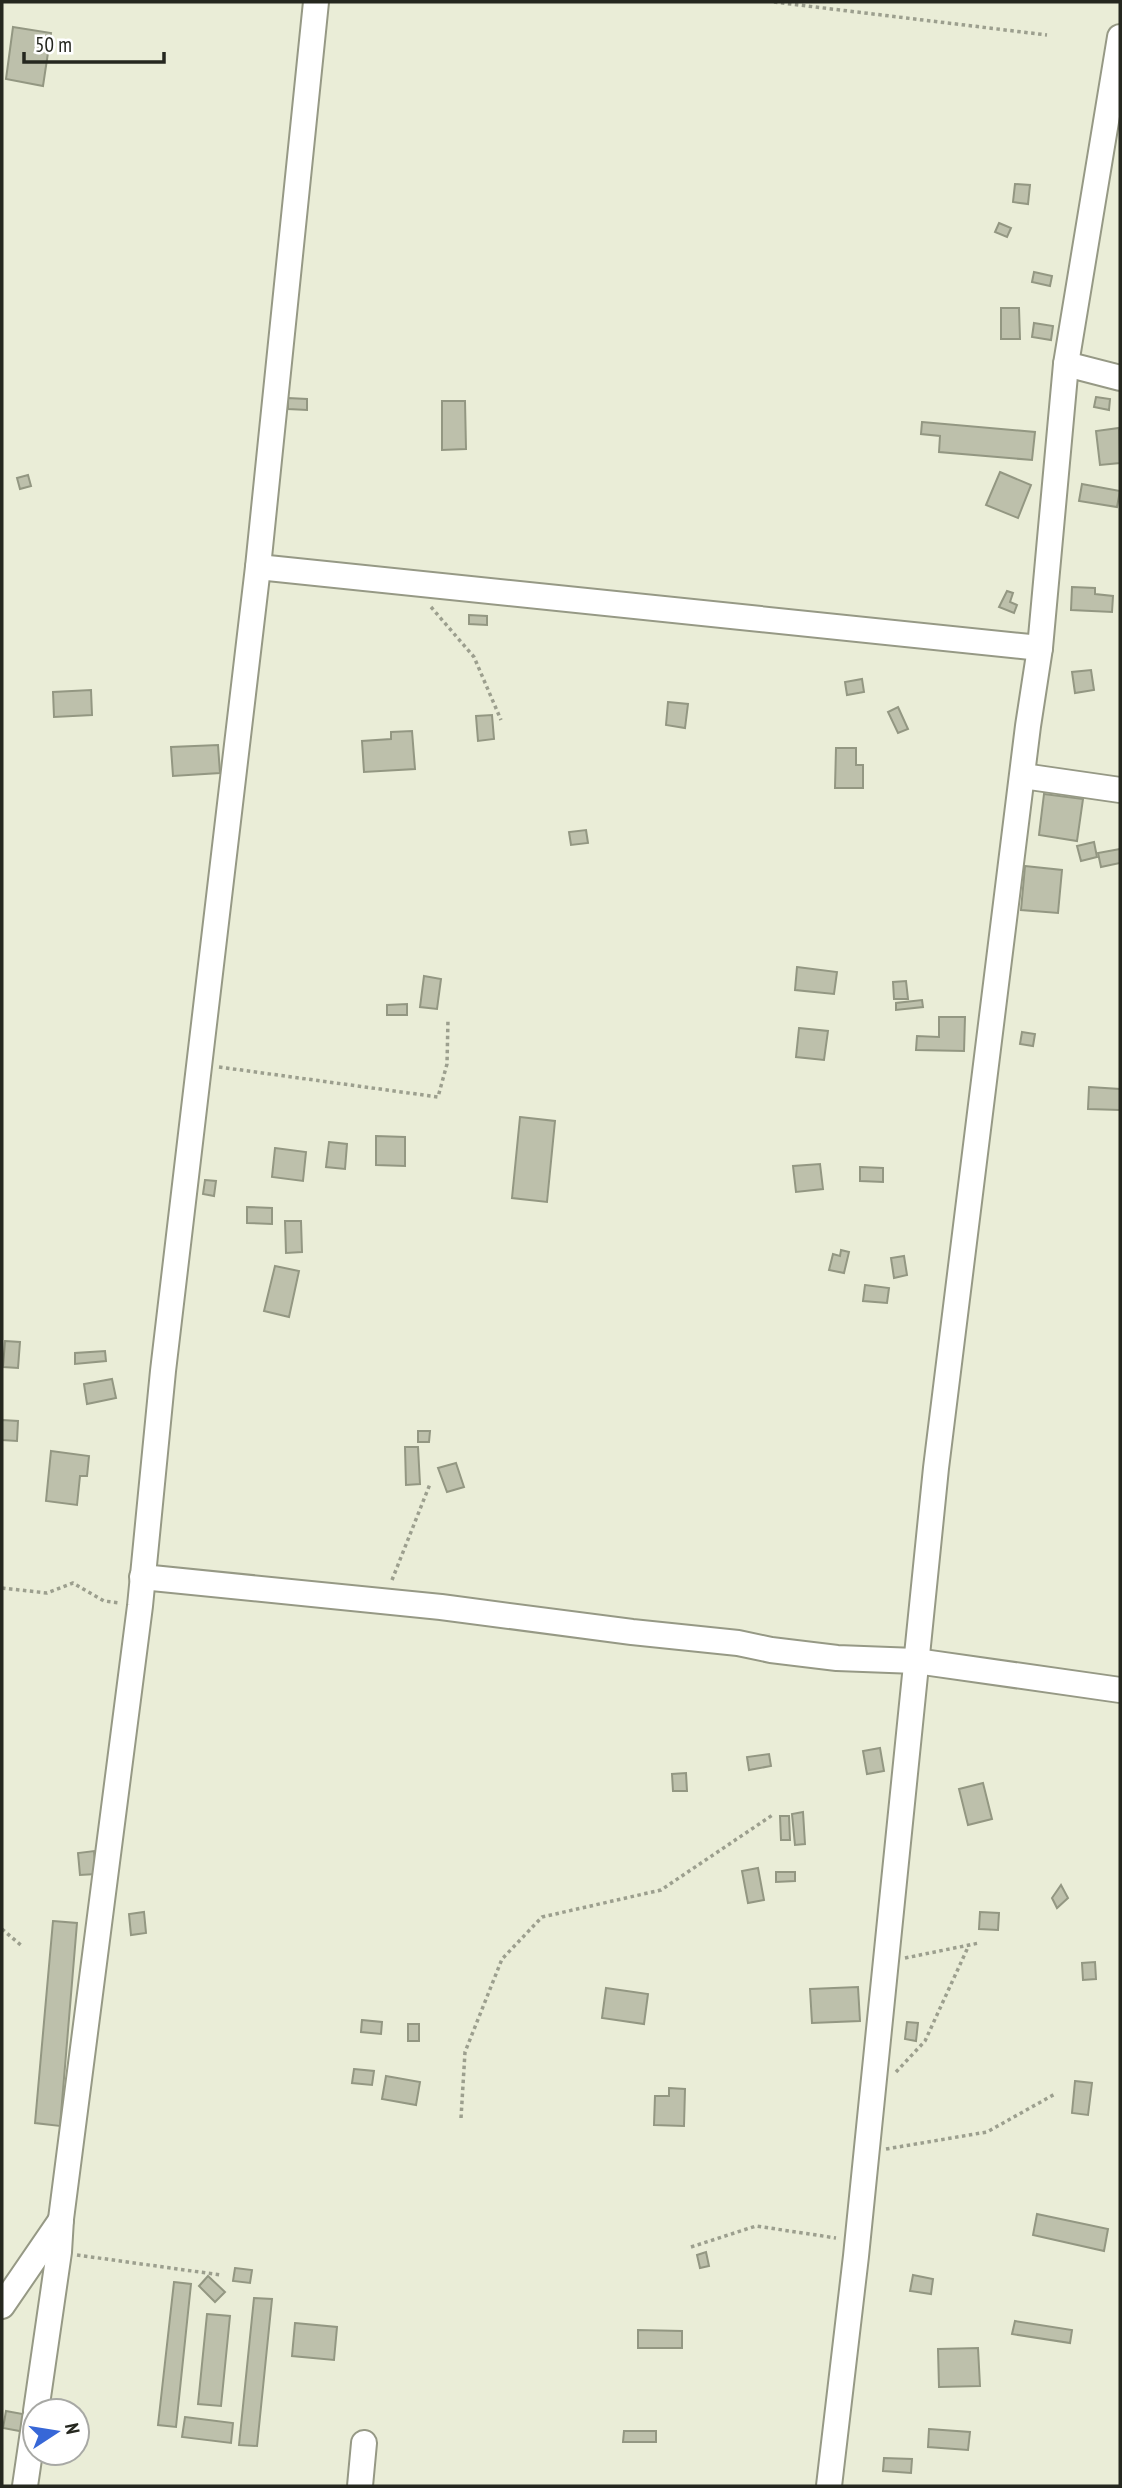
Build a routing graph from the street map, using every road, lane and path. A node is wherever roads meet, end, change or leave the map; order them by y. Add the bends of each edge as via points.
1 (316, 2) edge
2 (774, 2) edge
3 (1047, 35) dead end
4 (1120, 37) edge
5 (1066, 364) junction
6 (1120, 378) edge
7 (258, 567) junction
8 (408, 582) junction
9 (1040, 648) junction
10 (501, 720) dead end
11 (1023, 776) junction
12 (1120, 790) edge
13 (448, 1020) dead end
14 (200, 1064) junction
15 (430, 1485) dead end
16 (142, 1577) junction
17 (2, 1588) edge
18 (384, 1601) junction
19 (140, 1606) junction
20 (916, 1661) junction
21 (1120, 1690) edge
22 (774, 1814) dead end
23 (2, 1929) edge
24 (979, 1942) dead end
25 (969, 1945) junction
26 (23, 1947) dead end
27 (885, 1962) junction
28 (1055, 2094) dead end
29 (871, 2099) junction
30 (461, 2118) dead end
31 (866, 2153) junction
32 (61, 2219) junction
33 (857, 2241) junction
34 (691, 2246) dead end
35 (59, 2252) junction
36 (221, 2275) dead end
37 (2, 2305) edge
38 (38, 2397) edge
39 (364, 2443) dead end
40 (28, 2467) edge
41 (25, 2486) edge
42 (360, 2486) edge
43 (829, 2486) edge

1 - 7 street
2 - 3 path
4 - 5 street
5 - 6 street
5 - 9 street
7 - 8 street
7 - 14 street
8 - 9 street
8 - 10 path via 474,657
9 - 11 street
11 - 12 street
11 - 20 street
13 - 14 path via 447,1064 438,1097
14 - 16 street
15 - 18 path
16 - 18 street
16 - 19 street
17 - 19 path via 47,1593 73,1583 104,1601
18 - 20 street via 836,1658
19 - 32 street
20 - 21 street
20 - 27 street
22 - 30 path via 661,1890 542,1917 502,1959 466,2052
23 - 26 path
24 - 25 path
25 - 27 path
25 - 29 path via 925,2041
27 - 29 street
28 - 31 path via 987,2132
29 - 31 street
31 - 33 street
32 - 35 street
32 - 37 street
33 - 34 path via 756,2226
33 - 43 street
35 - 36 path
35 - 38 street
39 - 42 street
40 - 41 street

